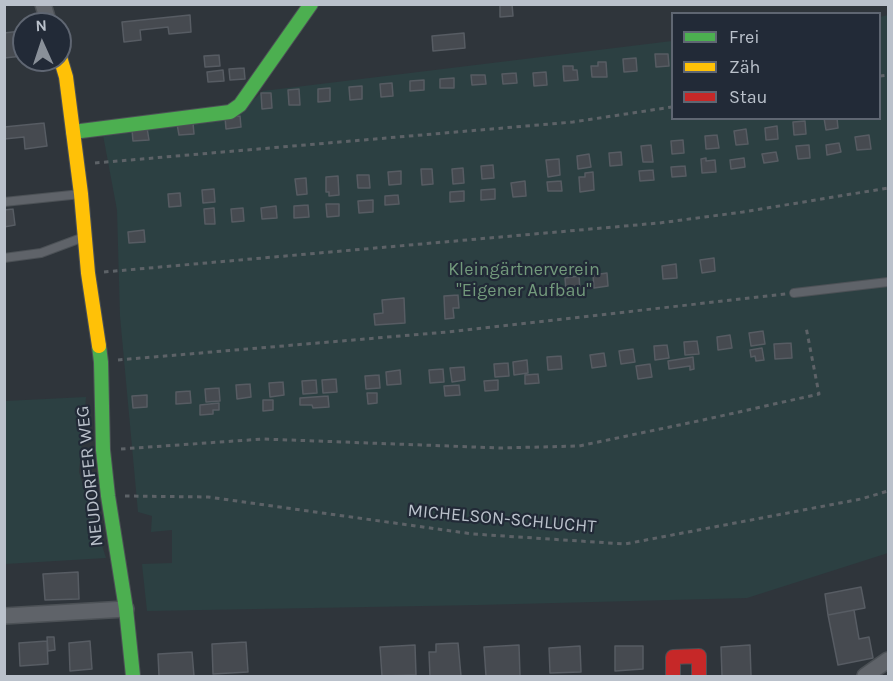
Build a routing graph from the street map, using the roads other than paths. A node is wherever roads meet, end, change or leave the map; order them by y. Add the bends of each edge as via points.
1 (311, 4) edge
2 (64, 72) edge
3 (73, 132) junction
4 (81, 194) junction
5 (4, 202) edge
6 (84, 237) junction
7 (4, 258) edge
8 (888, 282) edge
9 (794, 293) road end
10 (126, 609) junction
11 (4, 616) edge
12 (888, 660) edge
13 (133, 676) edge
14 (673, 676) edge
15 (699, 676) edge
16 (865, 676) edge

1 - 3 street via 240,105 230,112
2 - 3 street, NEUDORFER WEG
3 - 4 street, NEUDORFER WEG
4 - 5 lane
4 - 6 street, NEUDORFER WEG
6 - 7 lane via 41,253
6 - 10 street, NEUDORFER WEG via 101,362 108,495
8 - 9 lane
10 - 11 street
10 - 13 street, NEUDORFER WEG
12 - 16 street
14 - 15 street via 673,657 699,656

